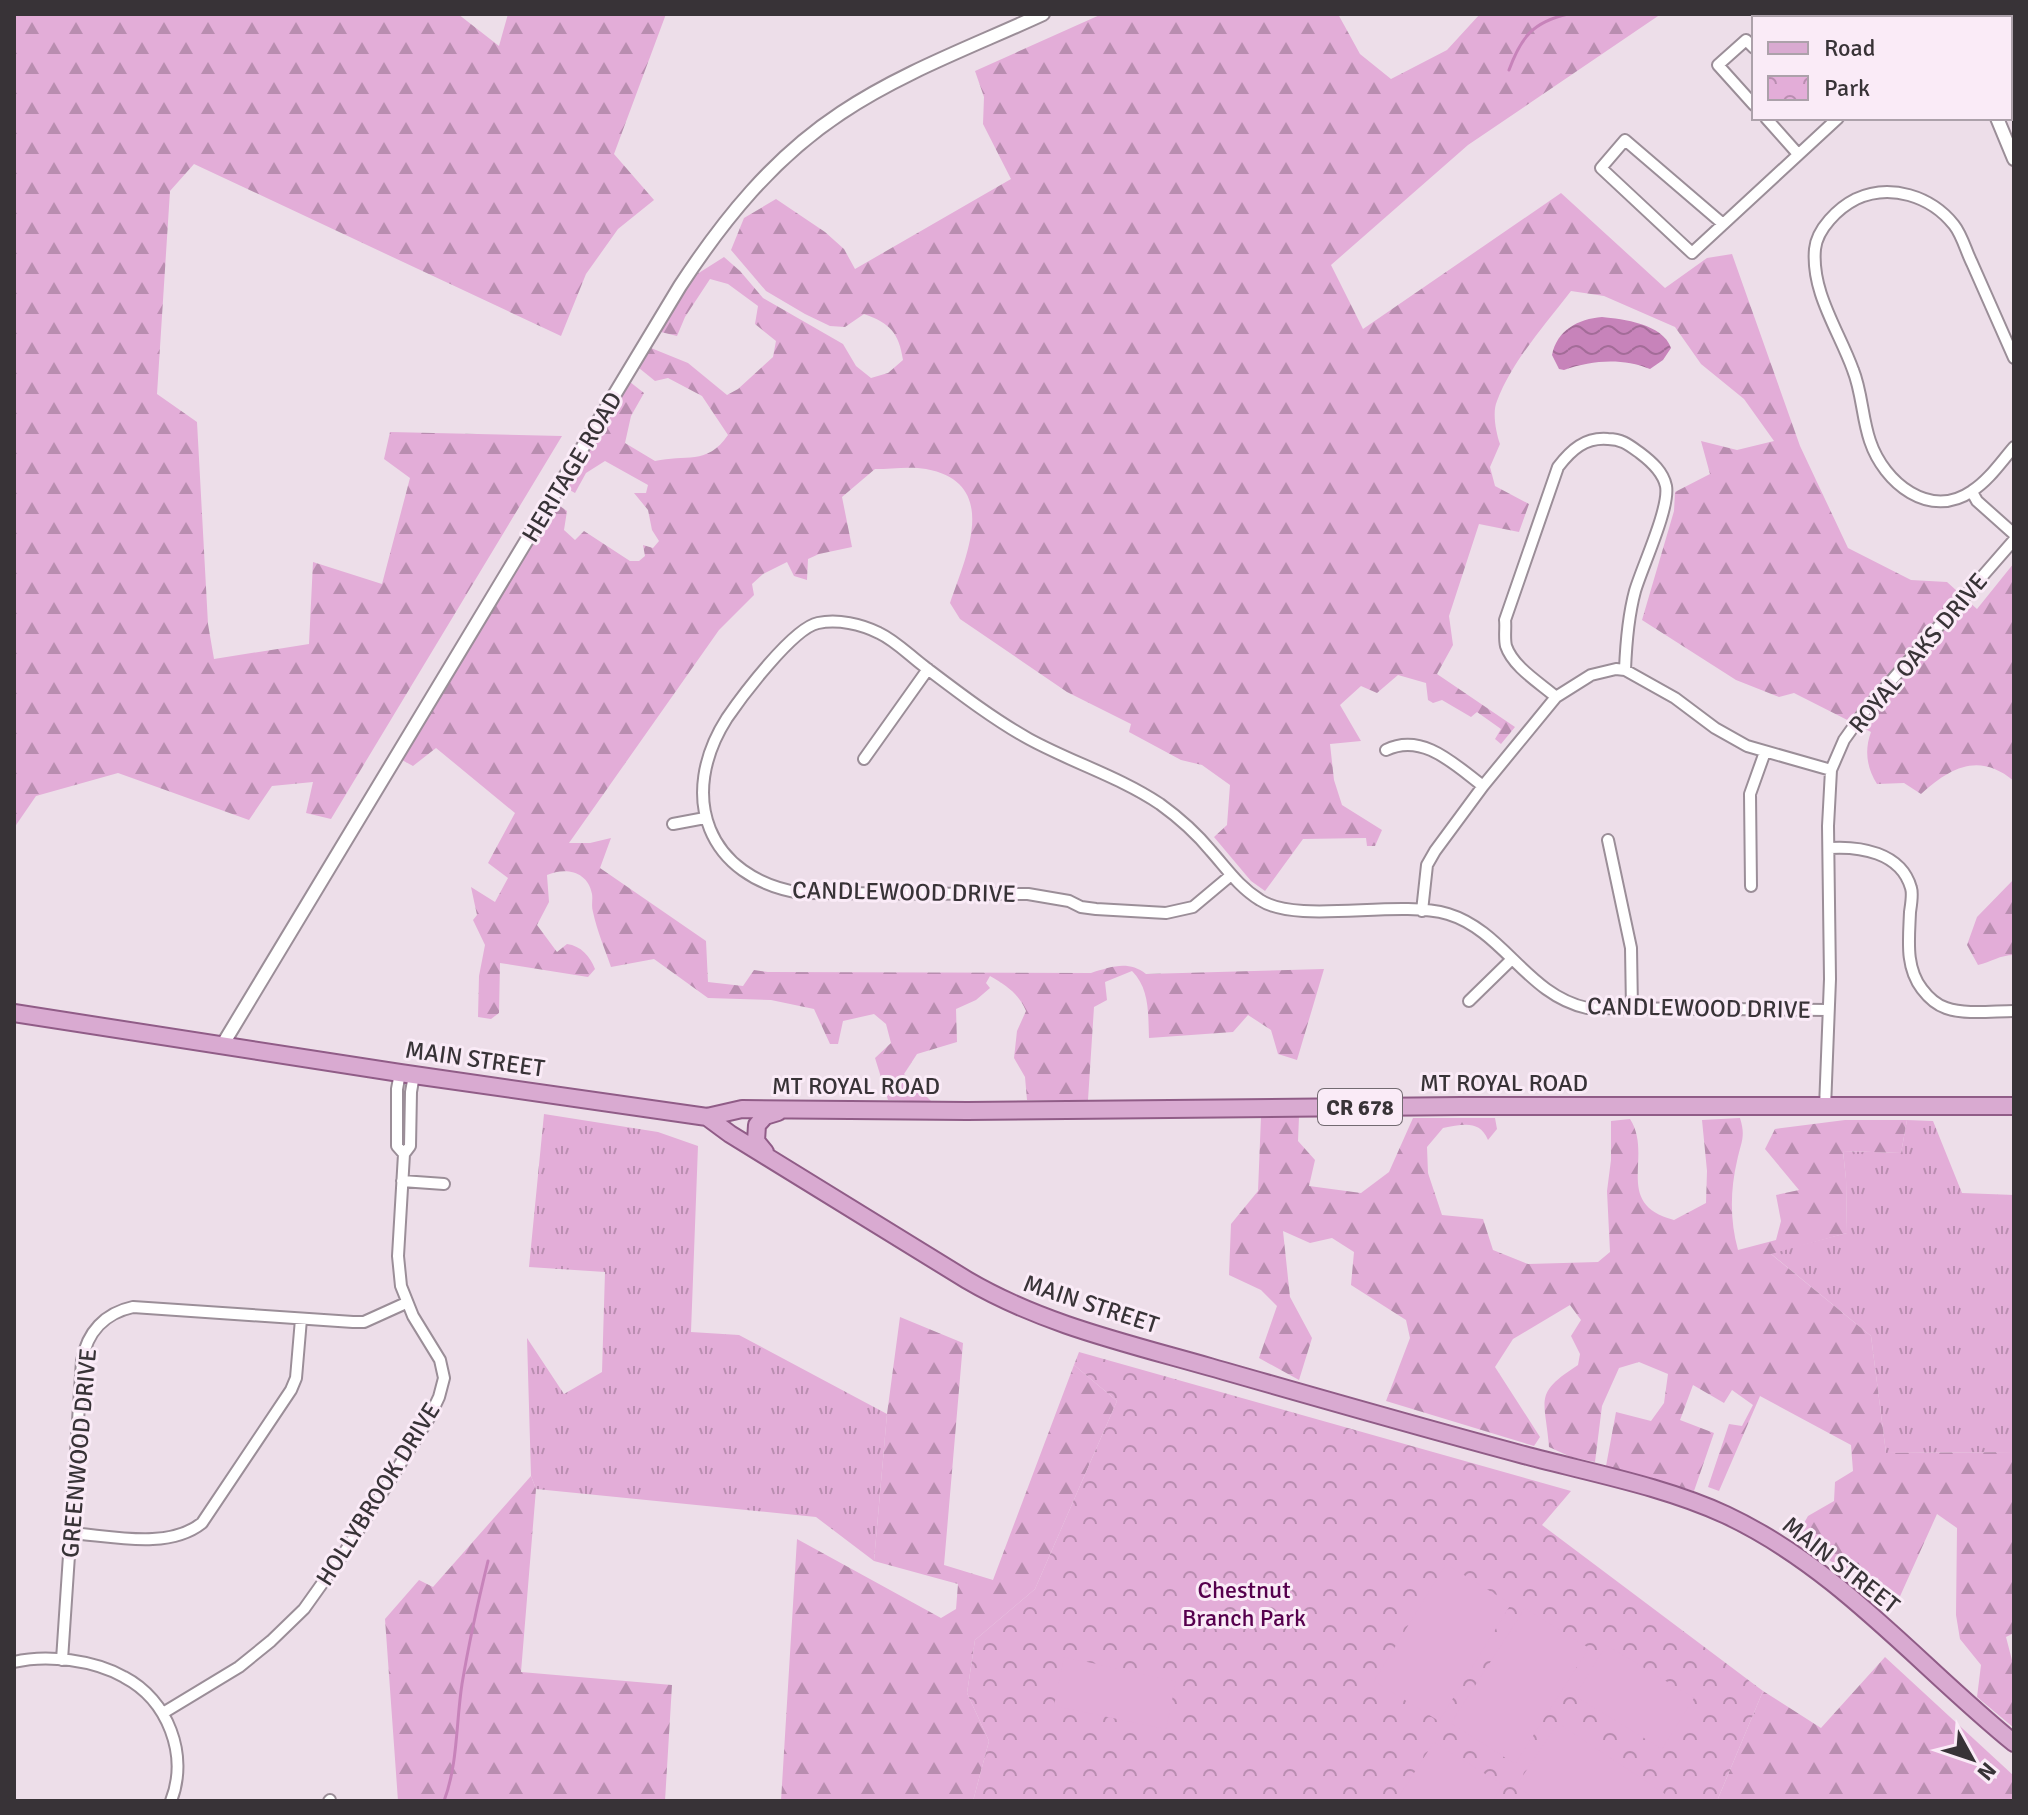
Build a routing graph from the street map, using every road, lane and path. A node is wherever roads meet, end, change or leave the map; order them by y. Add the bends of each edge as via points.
1 (1043, 14) edge
2 (1752, 46) edge
3 (1752, 103) edge
4 (1767, 120) edge
5 (1819, 120) edge
6 (1836, 120) edge
7 (1998, 120) edge
8 (1827, 129) junction
9 (1794, 158) junction
10 (2014, 159) edge
11 (1723, 224) junction
12 (2014, 358) edge
13 (2014, 447) edge
14 (1972, 492) junction
15 (2014, 534) edge
16 (2014, 540) edge
17 (928, 669) junction
18 (1625, 670) junction
19 (1556, 697) junction
20 (1386, 750) dead end
21 (1765, 752) junction
22 (864, 759) dead end
23 (1831, 770) junction
24 (1483, 786) junction
25 (705, 818) junction
26 (673, 824) dead end
27 (1608, 840) dead end
28 (1829, 848) junction
29 (1230, 876) junction
30 (1751, 886) dead end
31 (1422, 911) junction
32 (1511, 960) junction
33 (1469, 1001) dead end
34 (1632, 1009) junction
35 (1828, 1010) junction
36 (2014, 1011) edge
37 (14, 1013) edge
38 (223, 1044) junction
39 (407, 1074) junction
40 (2014, 1106) edge
41 (1825, 1108) junction
42 (788, 1109) junction
43 (707, 1117) junction
44 (785, 1168) junction
45 (402, 1181) junction
46 (444, 1184) dead end
47 (406, 1303) junction
48 (301, 1319) junction
49 (71, 1533) junction
50 (62, 1660) junction
51 (14, 1662) edge
52 (163, 1713) junction
53 (2014, 1743) edge
54 (171, 1801) edge

1 - 38 street, HERITAGE ROAD via 842,112 790,152 730,214 673,298
2 - 3 street via 1746,40 1718,65
4 - 9 street
5 - 8 street
6 - 8 street
7 - 10 street
8 - 9 street
9 - 11 street
11 - 11 street via 1692,253 1601,168 1625,140
12 - 14 street via 1955,226 1925,201 1910,194 1871,193 1838,211 1824,227 1815,244 1817,282 1854,371 1877,456 1901,486 1918,497 1943,504
13 - 14 street
14 - 15 street
16 - 23 street, ROYAL OAKS DRIVE via 1864,712
17 - 22 street
17 - 25 street, CANDLEWOOD DRIVE via 861,625 815,623 800,632 756,680 710,746 701,793
17 - 29 street, CANDLEWOOD DRIVE via 1029,739 1159,804 1211,850
18 - 19 street via 1591,675
18 - 19 street via 1634,593 1667,496 1660,471 1647,458 1620,439 1602,438 1586,441 1558,467 1505,620 1510,653
18 - 21 street via 1733,739
19 - 24 street
20 - 24 street via 1424,746
21 - 23 street
21 - 30 street via 1750,794
23 - 28 street, ROYAL OAKS DRIVE
24 - 31 street via 1427,865
25 - 26 street
25 - 29 street, CANDLEWOOD DRIVE via 739,867 774,889 801,893 1028,894 1081,907 1166,913 1193,907
27 - 34 street via 1631,948
28 - 35 street, ROYAL OAKS DRIVE
28 - 36 street via 1873,851 1903,874 1911,888 1910,963 1915,980 1939,1005 1960,1011
29 - 31 street, CANDLEWOOD DRIVE via 1278,909
31 - 32 street, CANDLEWOOD DRIVE via 1443,912 1471,923
32 - 33 street
32 - 34 street, CANDLEWOOD DRIVE via 1540,987 1573,1005
34 - 35 street, CANDLEWOOD DRIVE
35 - 41 street, ROYAL OAKS DRIVE
37 - 38 main road, MAIN STREET
38 - 39 main road, MAIN STREET
39 - 43 main road, MAIN STREET
39 - 45 street, HOLLYBROOK DRIVE via 397,1089
40 - 41 main road, MT ROYAL ROAD / CR 678
41 - 42 main road, MT ROYAL ROAD / CR 678
42 - 43 main road, MT ROYAL ROAD / CR 678 via 735,1110
42 - 44 main road via 765,1116 755,1131 762,1149
43 - 44 main road, MAIN STREET
44 - 53 main road, MAIN STREET via 994,1296 1048,1320 1611,1477 1724,1514 1821,1573
45 - 46 street
45 - 47 street, HOLLYBROOK DRIVE via 399,1272
47 - 48 street, GREENWOOD DRIVE via 364,1322
47 - 52 street, HOLLYBROOK DRIVE via 442,1369 442,1388 429,1418 295,1619 231,1673
48 - 49 street via 291,1390 202,1523 192,1532 165,1540
48 - 49 street, GREENWOOD DRIVE via 137,1307 103,1321 90,1335 82,1361
49 - 50 street, GREENWOOD DRIVE
50 - 51 street
50 - 52 street via 125,1677
52 - 54 street via 178,1767

